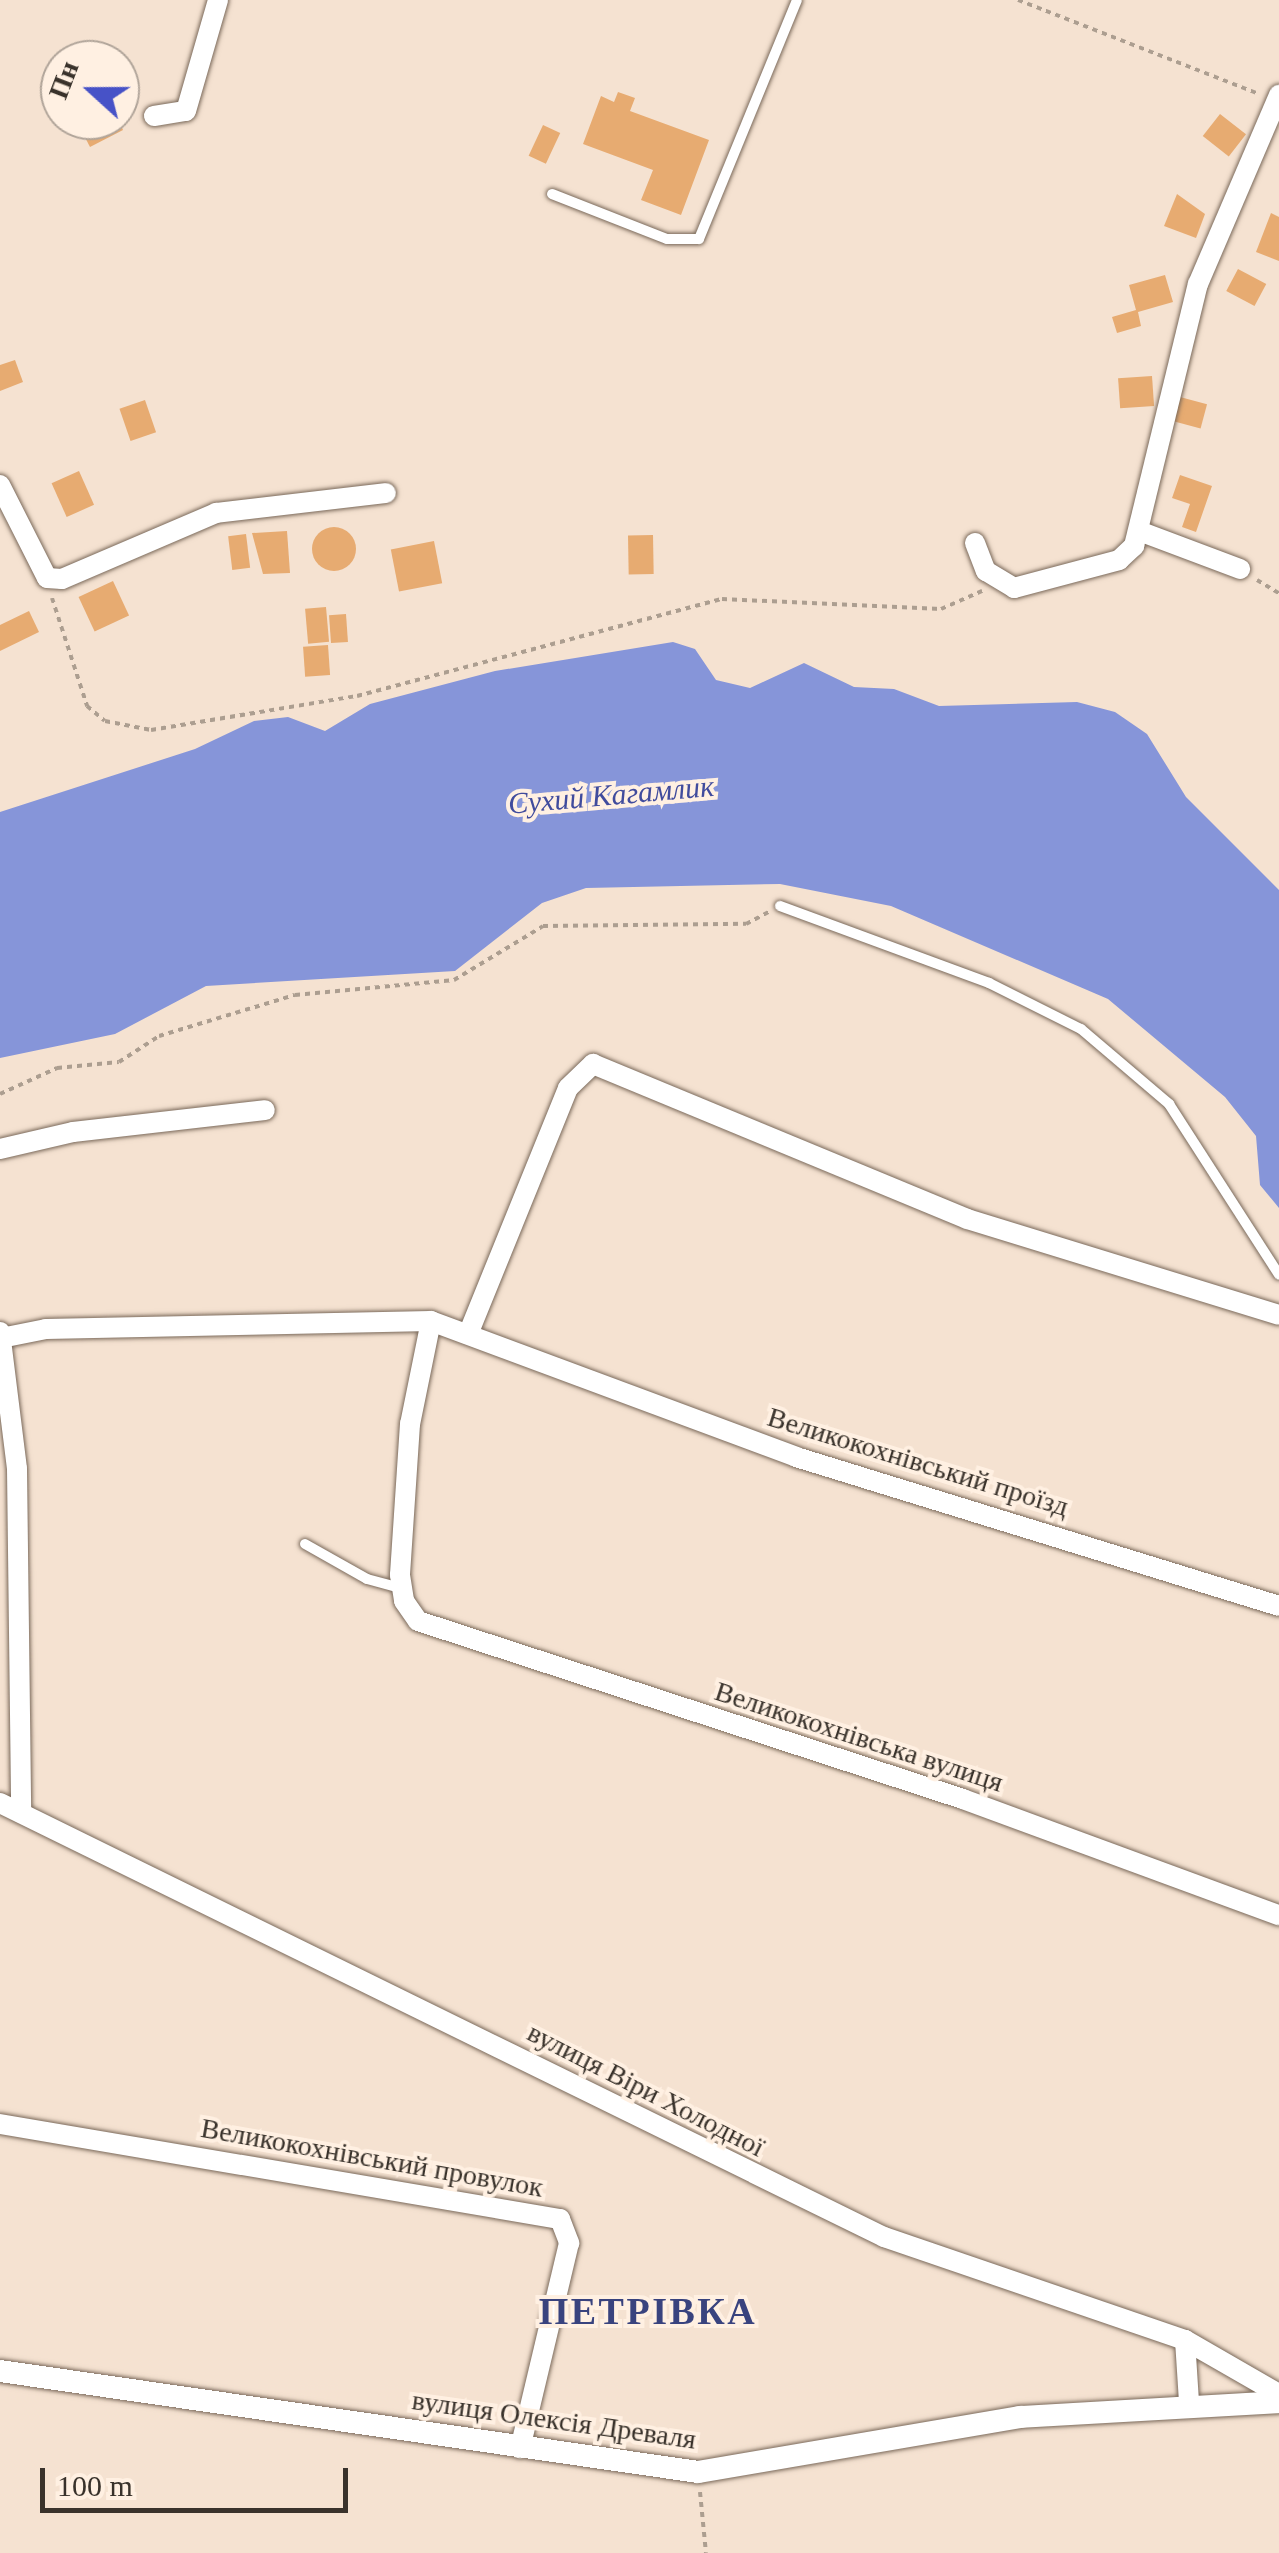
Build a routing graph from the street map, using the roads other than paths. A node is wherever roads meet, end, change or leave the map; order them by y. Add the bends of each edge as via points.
1 (218, 0) edge
2 (797, 0) edge
3 (1278, 98) edge
4 (154, 116) dead end
5 (552, 194) dead end
6 (0, 485) edge
7 (386, 493) dead end
8 (1139, 531) junction
9 (975, 543) dead end
10 (1240, 569) road end
11 (780, 906) road end
12 (265, 1110) dead end
13 (0, 1149) edge
14 (1279, 1275) edge
15 (1279, 1315) edge
16 (432, 1321) junction
17 (470, 1332) junction
18 (1, 1335) edge
19 (305, 1544) dead end
20 (402, 1588) junction
21 (1279, 1606) edge
22 (0, 1803) edge
23 (21, 1812) junction
24 (1279, 1916) edge
25 (0, 2124) edge
26 (1185, 2340) junction
27 (0, 2371) edge
28 (1279, 2398) edge
29 (1189, 2402) junction
30 (520, 2448) junction

1 - 4 street via 186,111
2 - 5 lane via 699,239 667,239
3 - 8 street via 1198,284
6 - 7 street via 47,578 216,512
8 - 9 street via 1119,560 1055,582 998,584
8 - 10 street
11 - 14 lane via 989,983 1081,1029 1169,1104
12 - 13 street via 73,1132
15 - 17 street via 967,1219 593,1064 568,1088
16 - 17 street, Великокохнівський проїзд
16 - 18 street
16 - 20 street via 410,1424
17 - 21 street, Великокохнівський проїзд via 796,1457
18 - 23 street via 17,1469
19 - 20 lane via 367,1580
20 - 24 street, Великокохнівська вулиця via 418,1620 964,1798
22 - 23 street, вулиця Віри Холодної
23 - 26 street, вулиця Віри Холодної via 884,2237
25 - 30 street, Великокохнівський провулок via 560,2220 569,2243
26 - 28 street, вулиця Віри Холодної
26 - 29 street
27 - 30 street, вулиця Олексія Древаля
28 - 29 street, вулиця Олексія Древаля
29 - 30 street, вулиця Олексія Древаля via 1020,2417 698,2472

